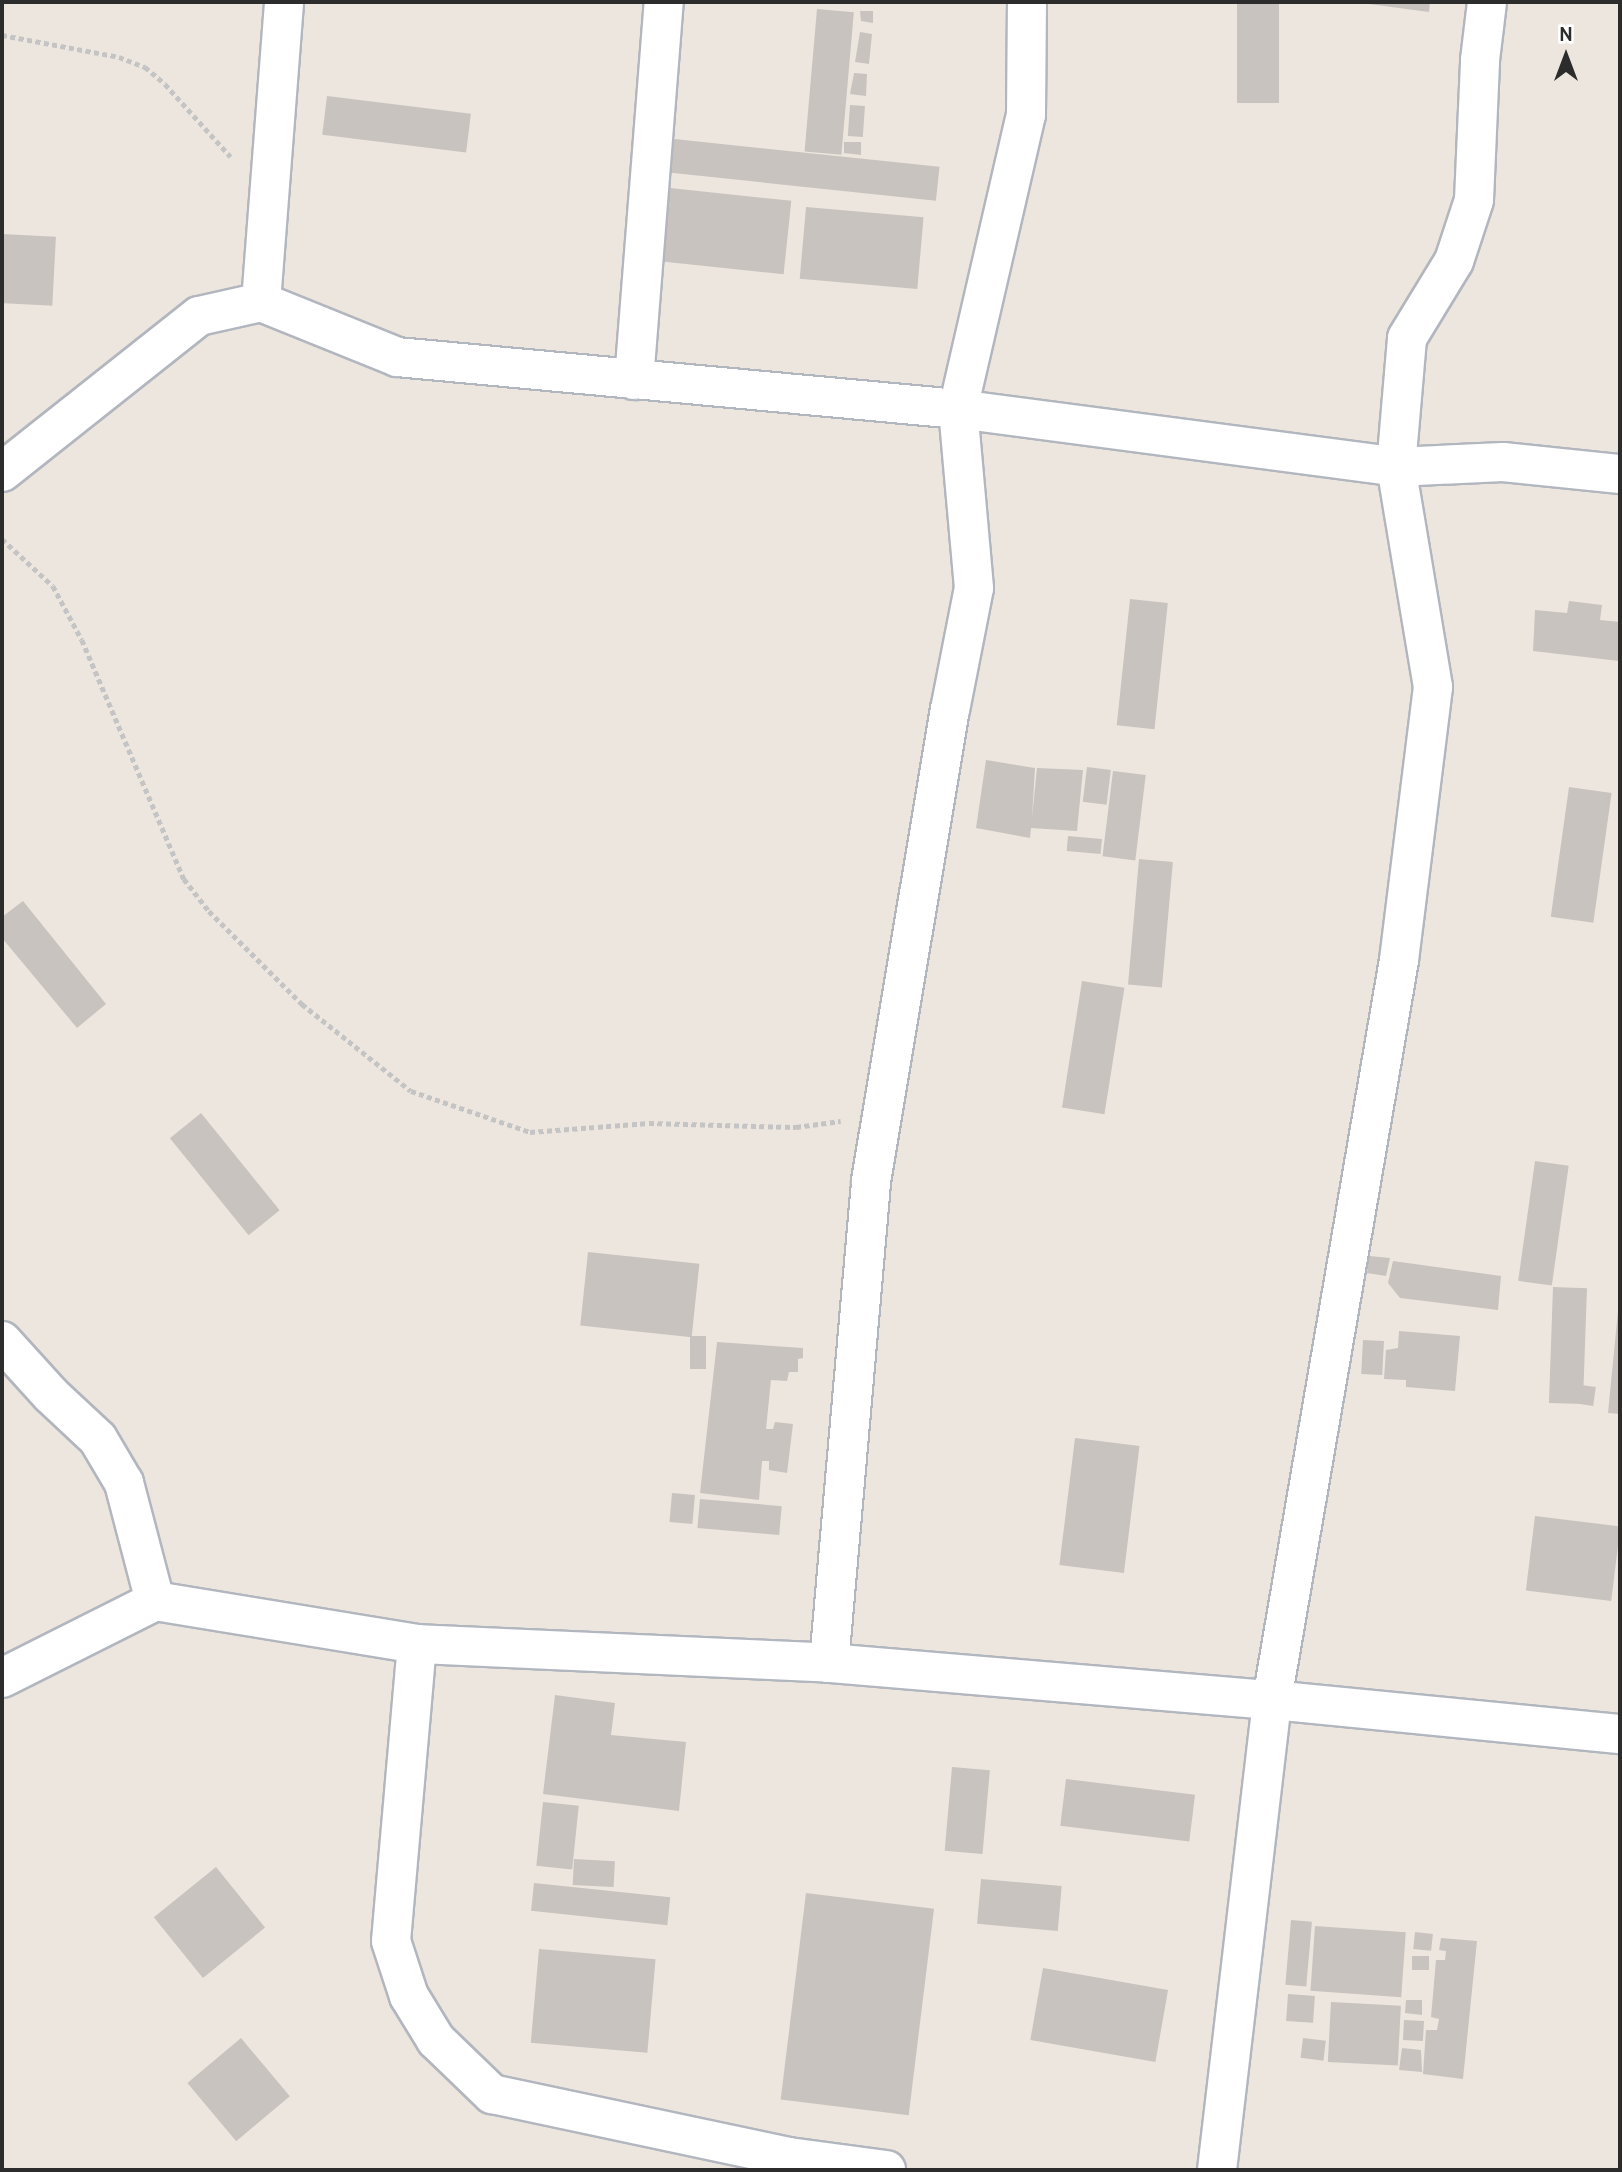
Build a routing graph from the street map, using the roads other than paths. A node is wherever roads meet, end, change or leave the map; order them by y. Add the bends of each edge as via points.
1 (284, 2) edge
2 (664, 2) edge
3 (1027, 2) edge
4 (1487, 2) edge
5 (261, 302) junction
6 (634, 380) junction
7 (958, 409) junction
8 (1396, 467) junction
9 (2, 472) edge
10 (1620, 474) edge
11 (2, 1341) edge
12 (155, 1601) junction
13 (417, 1644) junction
14 (829, 1662) junction
15 (2, 1678) edge
16 (1272, 1700) junction
17 (1620, 1734) edge
18 (787, 2164) edge
19 (886, 2170) edge
20 (1217, 2170) edge

1 - 5 street
2 - 6 street
3 - 7 street via 1026,115
4 - 8 street via 1479,60 1474,200 1454,261 1408,338
5 - 6 street via 397,357
5 - 9 street via 200,316
6 - 7 street
7 - 8 street
7 - 14 street via 974,589 871,1181
8 - 10 street via 1503,462
8 - 16 street via 1433,687 1399,960
11 - 12 street via 98,1439 124,1483
12 - 13 street
12 - 15 street
13 - 14 street
13 - 18 street via 391,1941 409,1996 436,2040 492,2094
14 - 16 street
16 - 17 street
16 - 20 street
18 - 19 street

